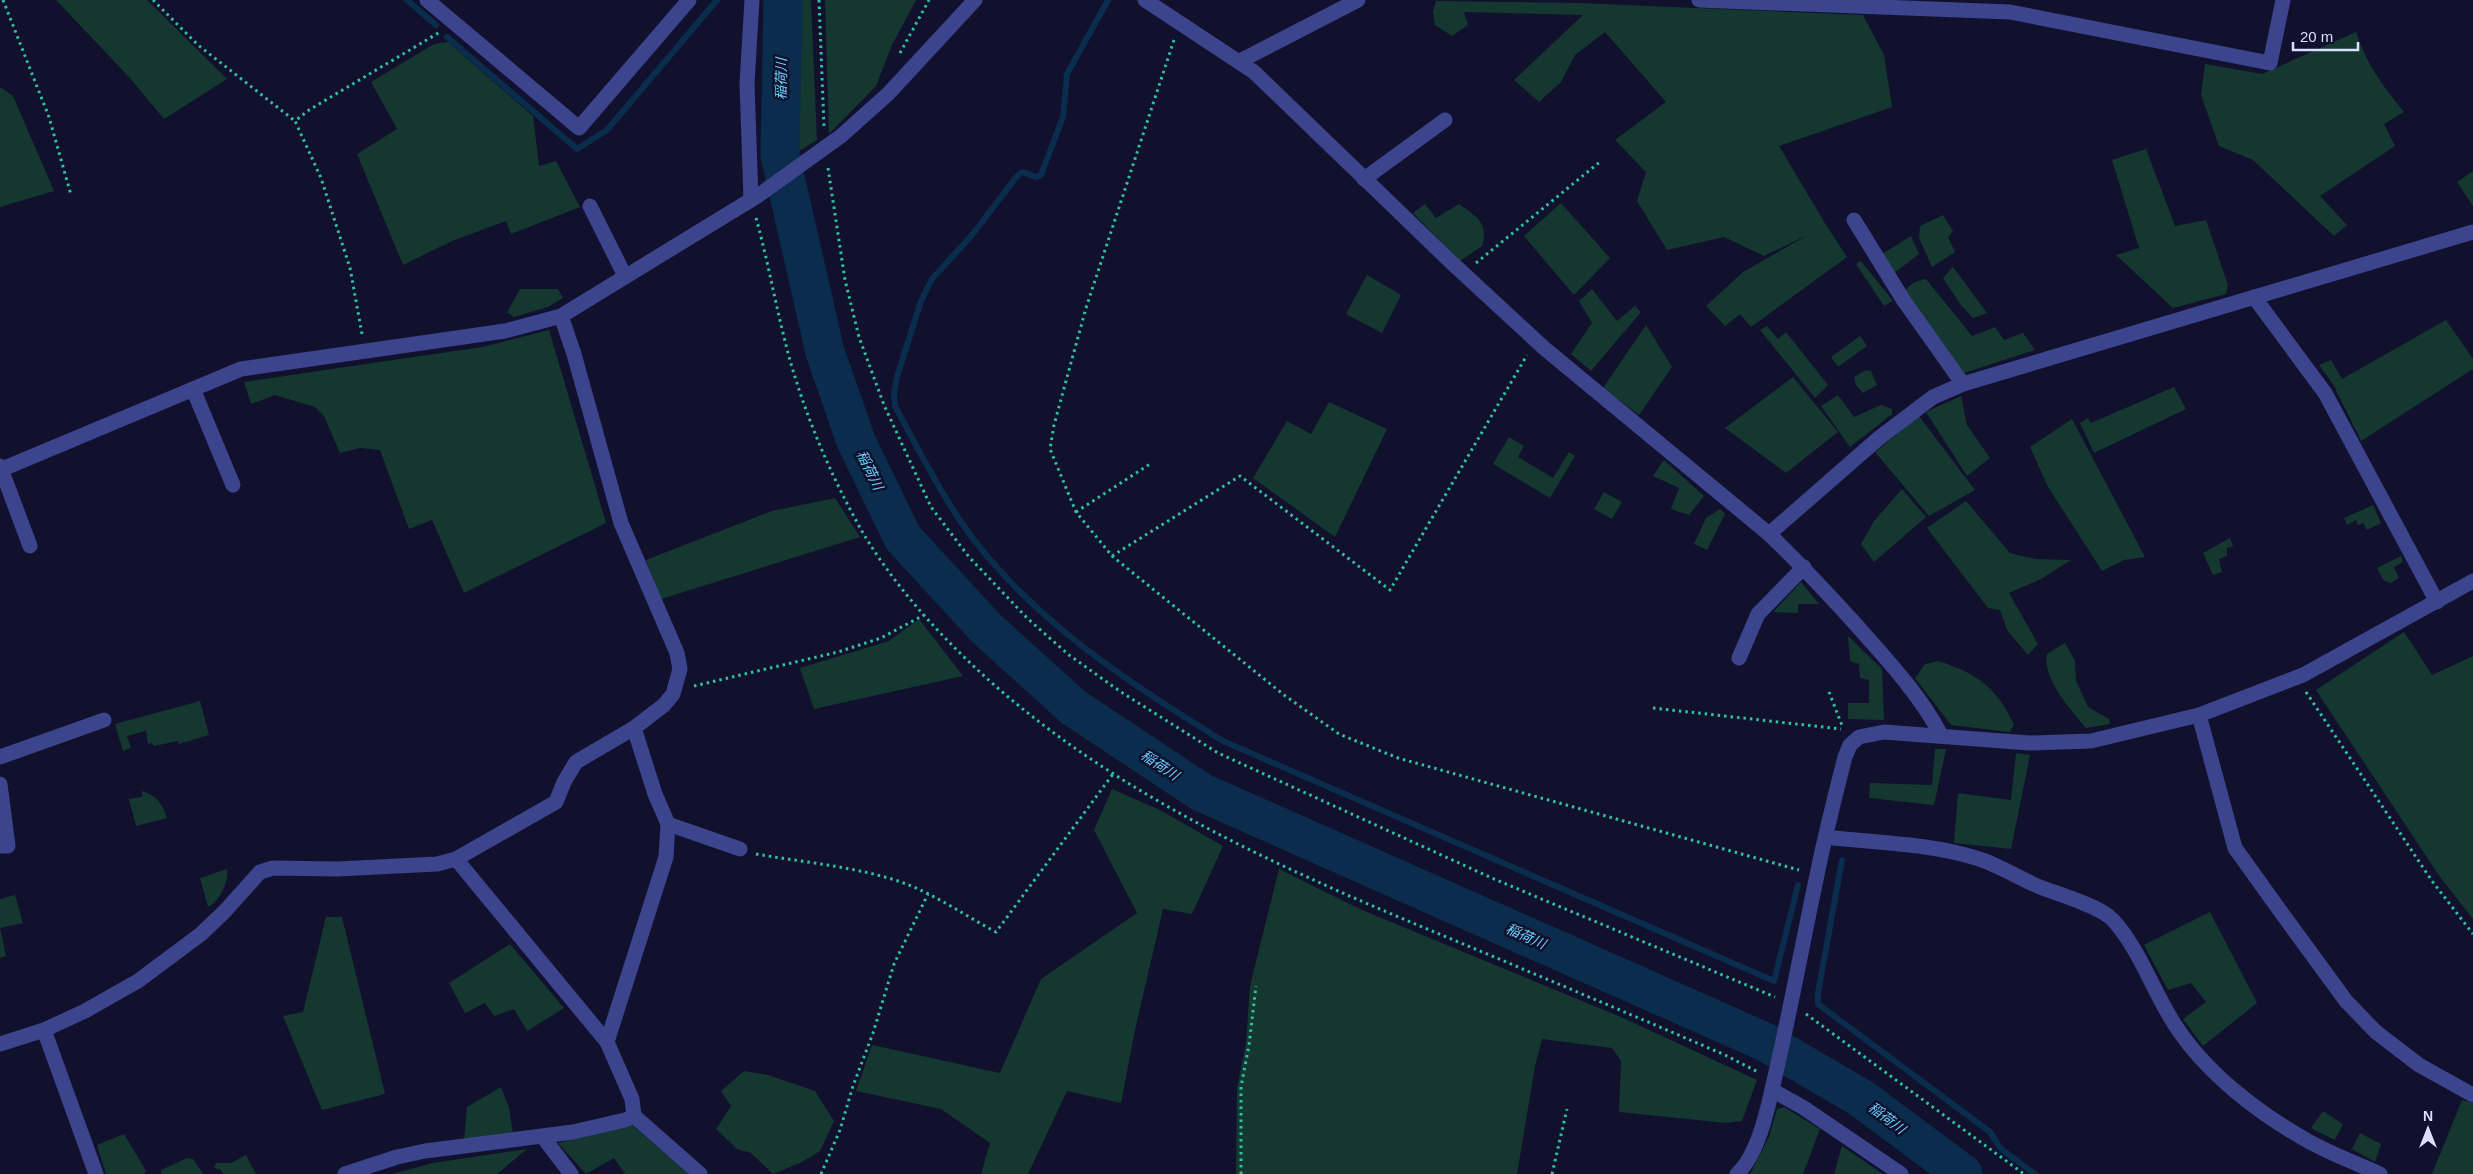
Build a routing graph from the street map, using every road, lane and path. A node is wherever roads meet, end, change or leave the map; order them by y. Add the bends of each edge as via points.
1 (2, 0) edge
2 (152, 0) edge
3 (428, 0) edge
4 (689, 0) edge
5 (752, 0) edge
6 (819, 0) edge
7 (975, 0) edge
8 (1145, 0) edge
9 (1358, 0) edge
10 (1699, 0) edge
11 (2283, 0) edge
12 (455, 23) junction
13 (1180, 23) junction
14 (1240, 61) junction
15 (1444, 120) dead end
16 (295, 121) junction
17 (820, 152) junction
18 (1601, 160) dead end
19 (1364, 179) junction
20 (71, 195) dead end
21 (755, 197) junction
22 (590, 206) dead end
23 (1854, 220) dead end
24 (2473, 232) edge
25 (1463, 273) junction
26 (625, 276) junction
27 (2254, 297) junction
28 (561, 316) junction
29 (1535, 340) junction
30 (366, 352) junction
31 (1963, 384) junction
32 (193, 389) junction
33 (1150, 464) dead end
34 (1, 469) edge
35 (233, 485) dead end
36 (1076, 512) junction
37 (1769, 534) junction
38 (30, 546) dead end
39 (1112, 556) junction
40 (1804, 567) junction
41 (2473, 581) edge
42 (2437, 602) junction
43 (924, 615) junction
44 (1739, 658) dead end
45 (2296, 677) junction
46 (676, 687) junction
47 (1829, 692) dead end
48 (1653, 708) dead end
49 (2199, 715) junction
50 (104, 720) dead end
51 (634, 728) junction
52 (1844, 729) junction
53 (1941, 735) junction
54 (1859, 737) junction
55 (0, 757) edge
56 (1113, 774) junction
57 (0, 784) edge
58 (668, 824) junction
59 (1826, 837) junction
60 (0, 846) edge
61 (740, 849) joint
62 (456, 859) junction
63 (1817, 875) junction
64 (928, 894) junction
65 (2473, 934) edge
66 (1256, 986) dead end
67 (1791, 1009) junction
68 (44, 1030) junction
69 (606, 1042) junction
70 (0, 1044) edge
71 (1774, 1081) junction
72 (2473, 1095) edge
73 (1567, 1109) dead end
74 (634, 1116) junction
75 (543, 1137) junction
76 (96, 1174) edge
77 (345, 1174) edge
78 (571, 1174) edge
79 (700, 1174) edge
80 (821, 1174) edge
81 (1241, 1174) edge
82 (1552, 1174) edge
83 (1737, 1174) edge
84 (1901, 1174) edge
85 (2024, 1174) edge
86 (2380, 1174) edge

1 - 20 path via 49,117
2 - 16 path via 198,45
3 - 12 street
4 - 12 street via 579,128
5 - 21 street via 747,83
6 - 17 path
7 - 17 street via 888,94
8 - 13 street
9 - 14 street
10 - 11 street via 2010,12 2270,63
12 - 16 path
13 - 14 street
13 - 36 path via 1086,308 1054,425 1050,449
14 - 19 street
15 - 19 street
16 - 30 path via 321,178 350,268
17 - 21 street
17 - 67 path via 859,336 884,405 931,507 969,557 1028,619 1069,655 1121,692 1218,753
18 - 25 path
19 - 25 street
21 - 26 street
21 - 43 path via 785,340 813,426 864,535
22 - 26 street
23 - 31 street via 1904,301
24 - 27 street
25 - 29 street
26 - 28 street
27 - 31 street
27 - 42 street via 2325,393
28 - 30 street via 505,331
28 - 46 street via 621,523 677,653 680,669
29 - 37 street
29 - 39 path via 1390,590 1240,476
30 - 32 street via 241,369
31 - 37 street via 1933,397 1880,438
32 - 34 street
32 - 35 street
33 - 36 path
34 - 38 street
36 - 39 path
37 - 40 street
39 - 63 path via 1284,696 1339,734 1398,758
40 - 44 street via 1758,614
40 - 53 street via 1885,658 1928,711
41 - 42 street
42 - 45 street
43 - 46 path via 881,638 838,652 748,675 686,688
43 - 56 path via 1019,708
45 - 49 street
45 - 65 path via 2432,881
46 - 51 street via 664,705
47 - 52 path
48 - 52 path
49 - 53 street via 2091,741 2029,743
49 - 72 street via 2235,848 2286,919 2346,1001 2376,1032 2419,1065
50 - 55 street
51 - 58 street via 654,794
51 - 62 street via 576,762 556,802
52 - 54 path
53 - 54 street via 1884,732
54 - 59 street via 1850,745 1845,757
56 - 64 path via 996,932
56 - 71 path via 1215,834 1367,904 1725,1055
57 - 60 street via 8,846
58 - 61 street
58 - 69 street via 666,857
59 - 63 street
59 - 86 street via 1944,850 1974,857 2082,902 2112,919 2176,1026 2205,1062 2244,1100 2308,1141
61 - 64 path via 895,880
62 - 68 street via 418,866 274,868 260,872 225,911 172,957 131,985
62 - 69 street
63 - 67 street
64 - 80 path via 894,964 840,1130
66 - 81 path via 1241,1087
67 - 71 street
67 - 85 path
68 - 70 street
68 - 76 street
69 - 74 street via 632,1099
71 - 83 street via 1756,1143
71 - 84 street via 1804,1108
73 - 82 path
74 - 75 street
74 - 79 street
75 - 77 street via 397,1157
75 - 78 street

